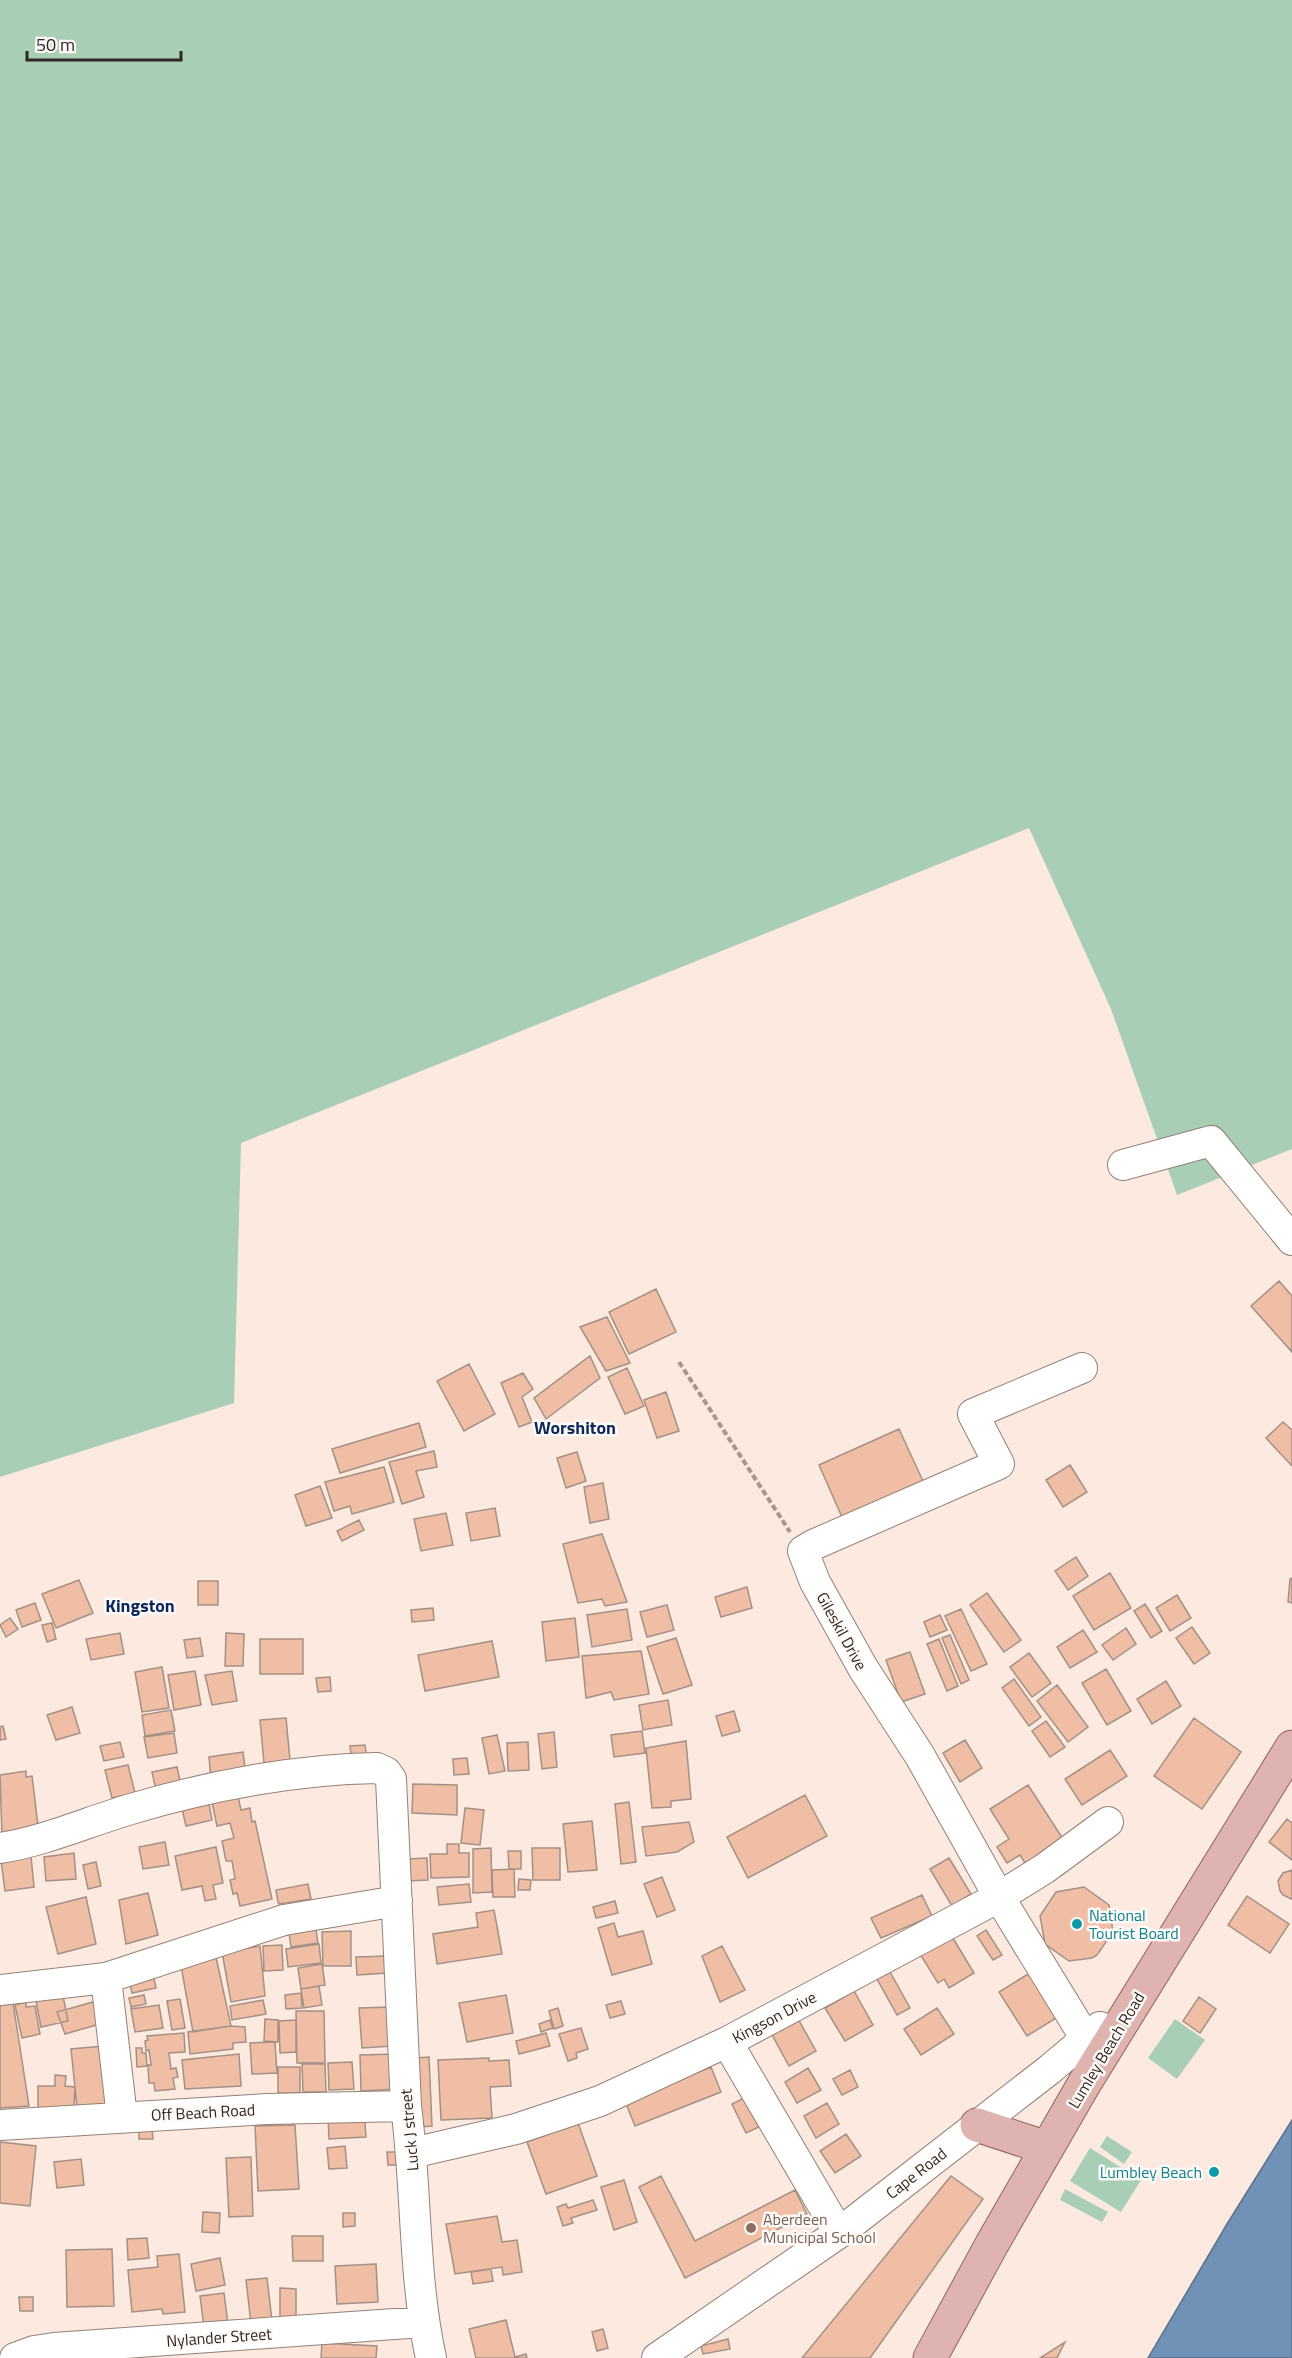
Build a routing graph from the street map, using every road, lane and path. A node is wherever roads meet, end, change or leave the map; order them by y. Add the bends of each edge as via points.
1 (1123, 1165) dead end
2 (1292, 1240) edge
3 (679, 1362) dead end
4 (1082, 1368) dead end
5 (803, 1551) junction
6 (1292, 1747) edge
7 (1108, 1822) dead end
8 (0, 1848) edge
9 (999, 1897) junction
10 (397, 1901) junction
11 (106, 1978) junction
12 (0, 1990) edge
13 (1138, 1997) junction
14 (1086, 2039) junction
15 (727, 2042) junction
16 (406, 2106) junction
17 (122, 2117) junction
18 (0, 2125) edge
19 (977, 2125) junction
20 (1047, 2148) junction
21 (412, 2153) junction
22 (839, 2233) junction
23 (423, 2322) junction
24 (15, 2358) edge
25 (431, 2358) edge
26 (657, 2358) edge
27 (930, 2358) edge

1 - 2 street via 1210,1141
3 - 5 path
4 - 5 street via 973,1414 999,1464
5 - 9 street, Gileskil Drive via 814,1582 862,1668 920,1756
6 - 13 main road, Lumley Beach Road
7 - 9 street, Kingson Drive
8 - 10 street, Luck J street via 198,1792 315,1771 377,1768 391,1779
9 - 14 street, Gileskil Drive
9 - 15 street, Kingson Drive
10 - 11 street via 284,1920
10 - 16 street, Luck J street
11 - 12 street
11 - 17 street
13 - 14 street, Cape Road
13 - 20 main road, Lumley Beach Road
14 - 19 street, Cape Road
15 - 21 street, Kingson Drive via 600,2101 516,2129
15 - 22 street
16 - 17 street, Off Beach Road
16 - 21 street, Luck J street
17 - 18 street, Off Beach Road
19 - 20 main road
19 - 22 street, Cape Road
20 - 27 main road, Lumley Beach Road
21 - 23 street, Luck J street
22 - 26 street, Cape Road
23 - 24 street, Nylander Street via 54,2348
23 - 25 street, Luck J street

